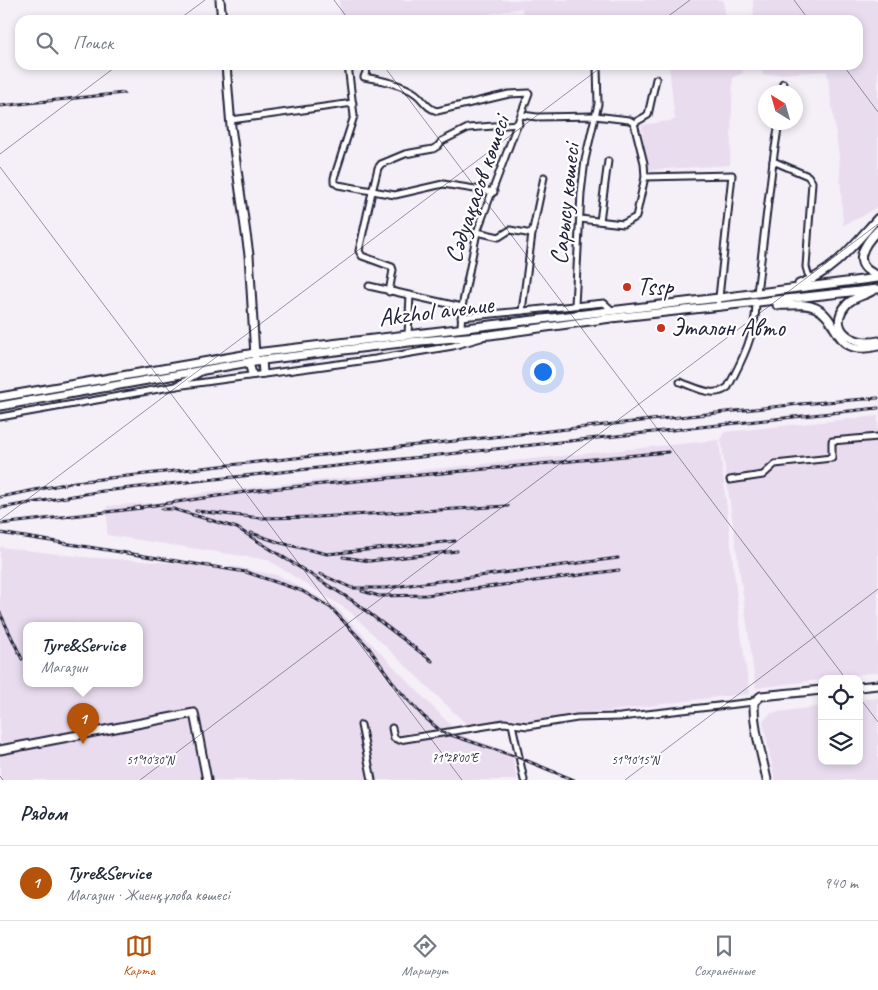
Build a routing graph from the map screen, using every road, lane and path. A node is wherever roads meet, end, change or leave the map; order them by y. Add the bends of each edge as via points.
1 (220, 0) edge
2 (222, 15) edge
3 (226, 70) edge
4 (349, 70) edge
5 (367, 70) edge
6 (596, 70) edge
7 (350, 77) junction
8 (364, 77) junction
9 (656, 79) dead end
10 (353, 103) junction
11 (522, 115) junction
12 (594, 116) junction
13 (231, 120) junction
14 (634, 122) junction
15 (519, 124) junction
16 (778, 130) edge
17 (608, 161) dead end
18 (773, 161) junction
19 (544, 177) dead end
20 (645, 177) junction
21 (372, 192) junction
22 (494, 192) junction
23 (878, 218) edge
24 (580, 219) junction
25 (600, 221) junction
26 (878, 230) edge
27 (477, 232) junction
28 (532, 234) junction
29 (878, 276) edge
30 (813, 280) junction
31 (368, 286) dead end
32 (876, 289) edge
33 (782, 290) junction
34 (389, 292) junction
35 (757, 293) junction
36 (410, 295) junction
37 (719, 298) junction
38 (767, 302) junction
39 (756, 303) junction
40 (575, 305) junction
41 (718, 306) junction
42 (462, 307) junction
43 (522, 311) junction
44 (613, 311) junction
45 (461, 317) junction
46 (461, 328) junction
47 (408, 334) junction
48 (490, 335) junction
49 (878, 341) edge
50 (878, 346) edge
51 (255, 353) junction
52 (255, 361) junction
53 (208, 369) junction
54 (263, 373) junction
55 (252, 374) junction
56 (680, 382) dead end
57 (176, 386) junction
58 (3, 397) edge
59 (4, 406) edge
60 (0, 417) edge
61 (878, 437) edge
62 (730, 480) dead end
63 (878, 685) edge
64 (863, 687) edge
65 (818, 690) edge
66 (754, 702) junction
67 (512, 724) junction
68 (361, 725) dead end
69 (392, 728) dead end
70 (0, 750) edge
71 (207, 780) edge
72 (372, 780) edge
73 (524, 780) edge
74 (767, 780) edge

1 - 2 main road
3 - 13 main road
4 - 7 street
5 - 8 street
6 - 12 street, Сарысу көшесі via 598,104
7 - 8 street
7 - 10 street
8 - 11 street, Сәдуақасов көшесі via 412,91 437,111 509,94 530,93
9 - 14 street via 648,115
10 - 13 street
10 - 21 street via 354,116 334,182
11 - 12 street
11 - 15 street, Сәдуақасов көшесі
12 - 14 street
12 - 24 street, Сарысу көшесі via 584,160
13 - 51 main road via 249,255
14 - 20 street
15 - 21 street via 468,128 432,149 405,154 381,164
15 - 22 street, Сәдуақасов көшесі
16 - 18 street
17 - 25 street
18 - 30 street via 808,176 812,182 806,267
18 - 35 street
19 - 28 street
20 - 25 street via 636,217 622,224
20 - 37 street via 732,175
21 - 22 street via 402,195 449,183
21 - 34 street via 359,250 362,256 392,267
22 - 27 street, Сәдуақасов көшесі
23 - 30 main road via 840,259
24 - 25 street
24 - 40 street, Сарысу көшесі
26 - 29 main road via 864,245 862,258 863,265
27 - 28 street via 498,237 510,230
27 - 42 street, Сәдуақасов көшесі
28 - 43 street
29 - 33 main road, Akzhol avenue
30 - 33 main road
31 - 34 street
32 - 38 main road, Akzhol avenue
32 - 49 main road via 849,302 840,314 840,323 843,331 854,341
33 - 35 main road, Akzhol avenue
34 - 36 street
35 - 37 main road, Akzhol avenue
36 - 42 street
36 - 47 street
37 - 41 street
37 - 44 main road, Akzhol avenue
38 - 39 main road, Akzhol avenue
38 - 50 main road via 818,309 844,341 859,348
39 - 41 main road, Akzhol avenue
39 - 56 street via 752,337 728,387 716,393
40 - 43 street
40 - 44 street via 604,303
41 - 48 main road, Akzhol avenue
42 - 45 street, Сәдуақасов көшесі
43 - 45 street
44 - 46 main road, Akzhol avenue
45 - 46 street, Сәдуақасов көшесі
46 - 47 main road, Akzhol avenue
47 - 51 main road, Akzhol avenue
48 - 52 main road, Akzhol avenue
48 - 54 street via 453,346
51 - 52 main road
51 - 58 main road, Akzhol avenue
52 - 53 main road, Akzhol avenue
52 - 54 main road
52 - 55 main road
53 - 57 street
53 - 59 main road, Akzhol avenue
54 - 55 street
55 - 57 street
57 - 60 street
58 - 59 main road
61 - 62 street via 832,441 832,458 775,464 763,475
63 - 64 main road
65 - 66 main road via 761,696
66 - 67 street via 620,717 576,718 528,726
66 - 74 main road via 753,712
67 - 69 street via 396,740
67 - 73 street
68 - 72 street
70 - 71 main road via 194,713

